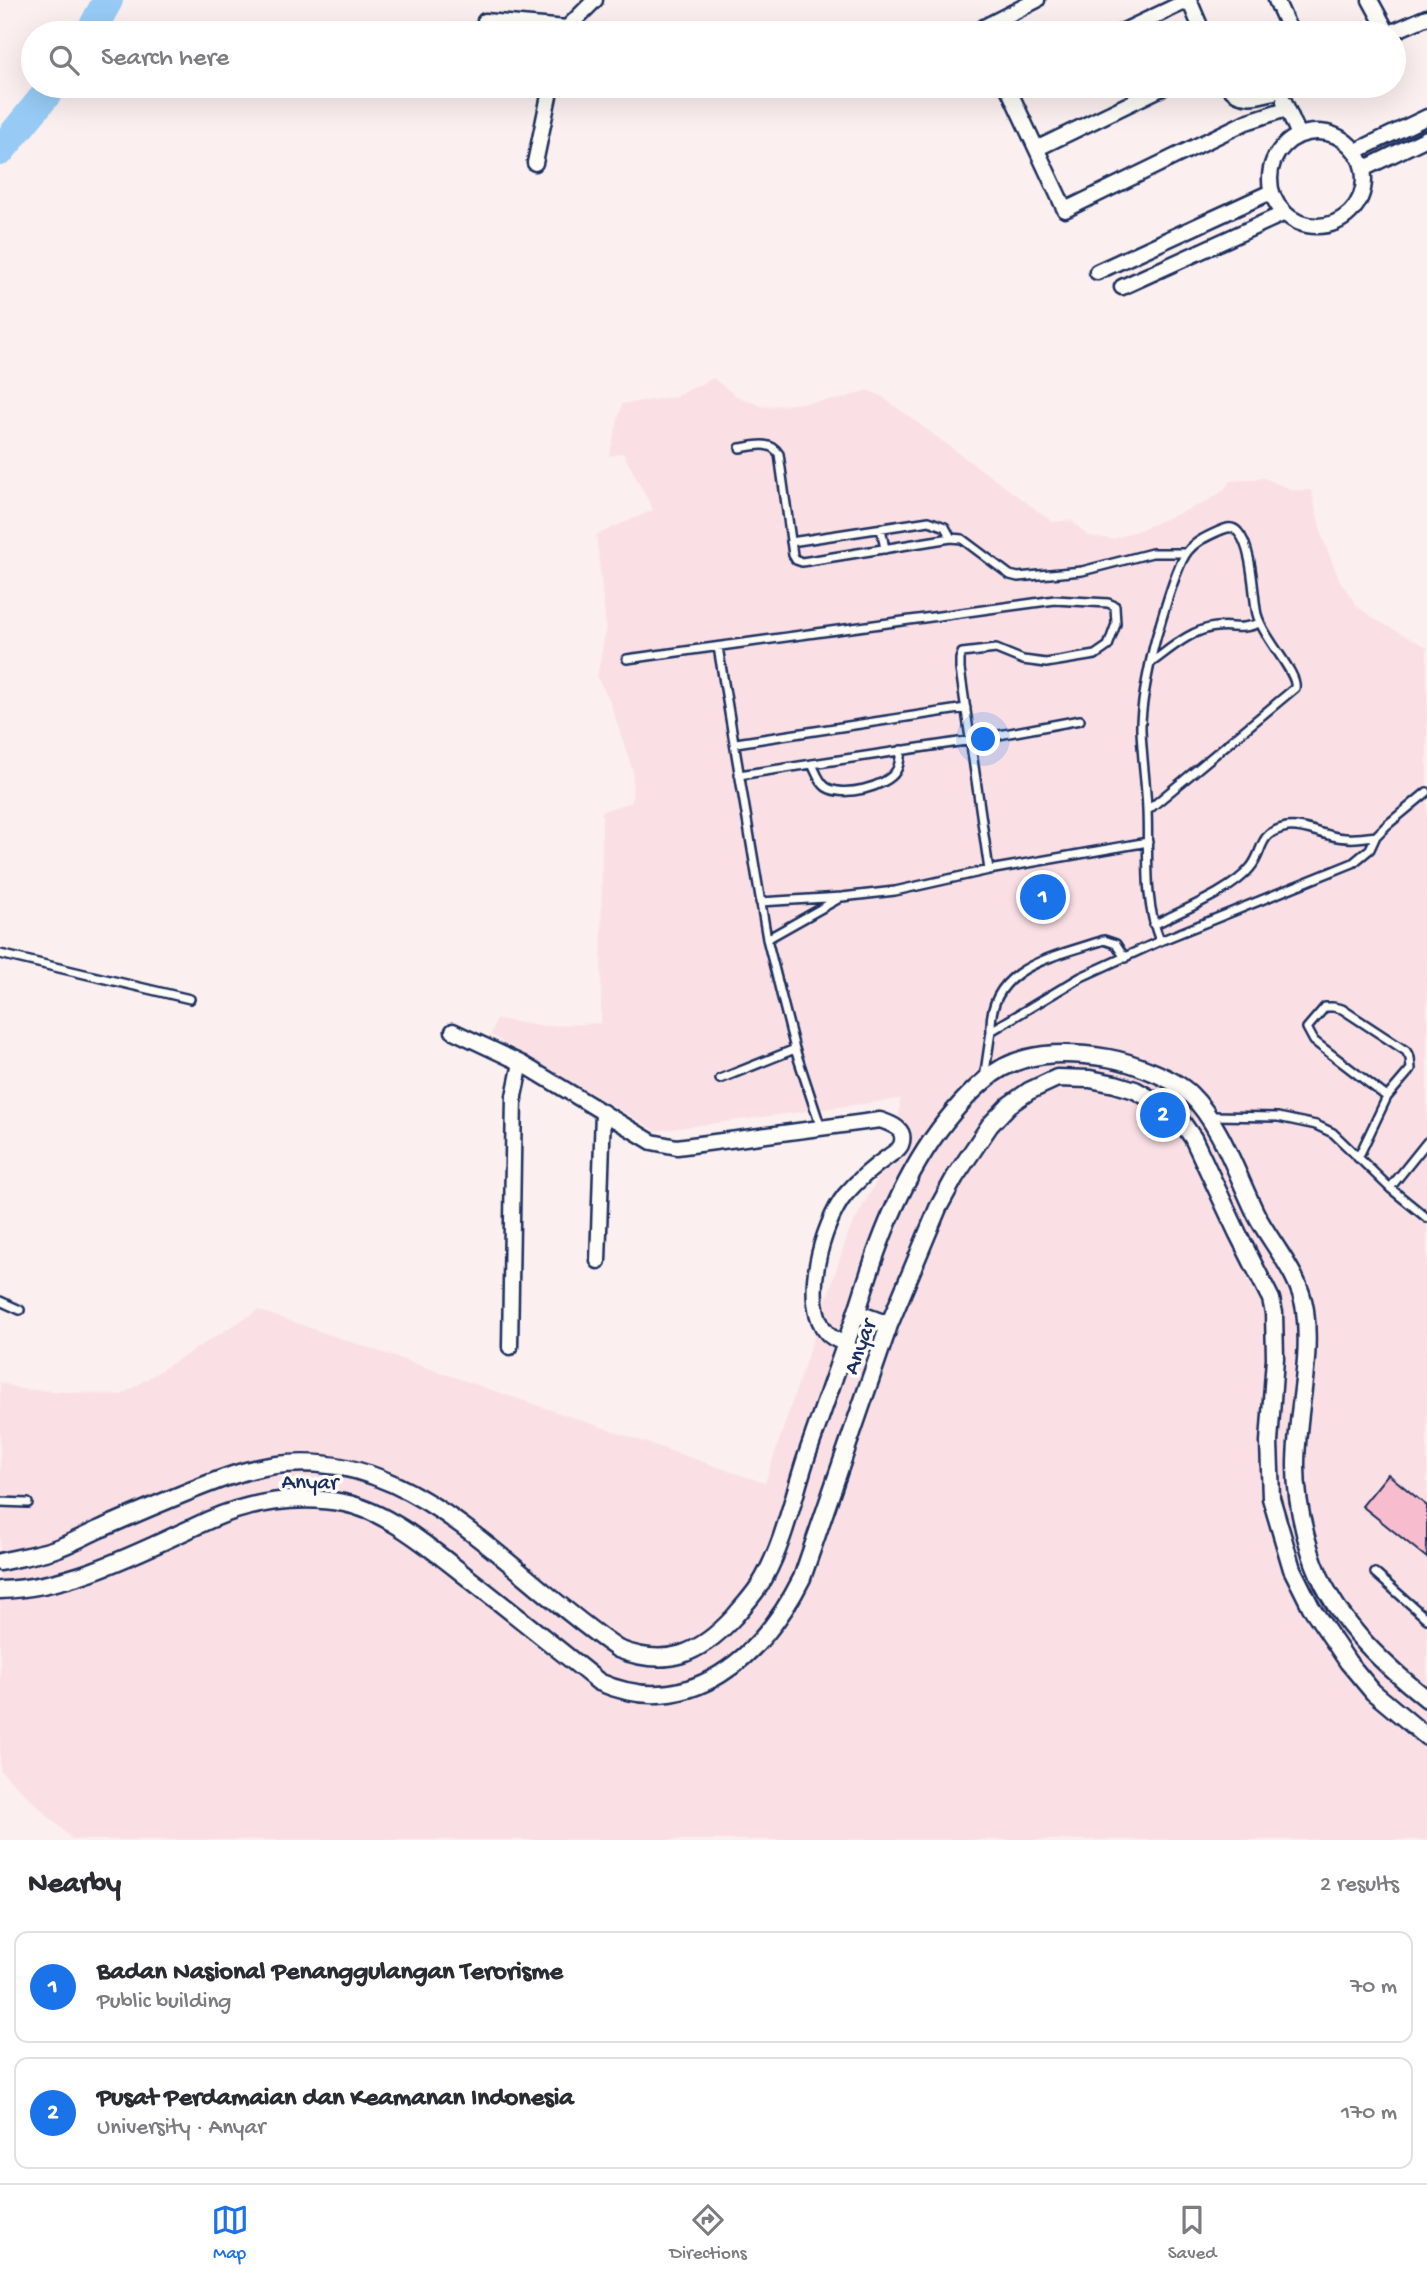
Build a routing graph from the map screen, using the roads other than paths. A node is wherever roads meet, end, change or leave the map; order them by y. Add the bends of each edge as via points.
1 (595, 0) edge
2 (1037, 0) edge
3 (1189, 0) edge
4 (1276, 0) edge
5 (1370, 0) edge
6 (1427, 17) edge
7 (575, 21) edge
8 (996, 21) edge
9 (1144, 21) edge
10 (1198, 21) edge
11 (1286, 21) edge
12 (1382, 21) edge
13 (1406, 26) edge
14 (549, 98) edge
15 (1013, 98) edge
16 (1141, 98) edge
17 (1285, 98) edge
18 (1286, 109) junction
19 (1427, 117) edge
20 (1299, 135) junction
21 (1427, 138) edge
22 (1038, 148) junction
23 (1356, 151) junction
24 (535, 163) dead end
25 (1363, 169) junction
26 (1271, 192) junction
27 (1285, 214) junction
28 (1097, 272) dead end
29 (1122, 287) dead end
30 (740, 448) dead end
31 (881, 528) junction
32 (951, 538) junction
33 (792, 542) junction
34 (885, 549) junction
35 (1186, 553) junction
36 (1260, 623) junction
37 (718, 647) junction
38 (627, 659) dead end
39 (1151, 663) junction
40 (966, 708) junction
41 (1080, 720) dead end
42 (972, 740) junction
43 (736, 743) junction
44 (901, 750) junction
45 (812, 764) junction
46 (739, 775) junction
47 (1427, 792) edge
48 (1147, 810) junction
49 (1376, 836) junction
50 (1148, 842) junction
51 (989, 870) junction
52 (842, 897) junction
53 (760, 902) junction
54 (1154, 925) junction
55 (767, 939) junction
56 (1160, 941) junction
57 (0, 954) edge
58 (1125, 958) junction
59 (190, 999) dead end
60 (453, 1031) dead end
61 (991, 1031) junction
62 (795, 1049) junction
63 (521, 1063) junction
64 (720, 1079) dead end
65 (984, 1080) junction
66 (1188, 1092) junction
67 (1387, 1097) junction
68 (1171, 1110) junction
69 (603, 1112) junction
70 (1207, 1116) junction
71 (821, 1129) junction
72 (1427, 1142) edge
73 (1358, 1158) junction
74 (1390, 1188) junction
75 (1427, 1218) edge
76 (598, 1261) dead end
77 (0, 1301) edge
78 (20, 1310) dead end
79 (856, 1313) junction
80 (889, 1325) junction
81 (846, 1344) junction
82 (510, 1348) dead end
83 (1305, 1356) junction
84 (1275, 1358) junction
85 (0, 1502) edge
86 (28, 1503) dead end
87 (0, 1562) edge
88 (1375, 1573) dead end
89 (0, 1590) edge
90 (1427, 1619) edge
91 (1427, 1699) edge
92 (1427, 1737) edge

1 - 7 street
2 - 8 street
3 - 9 street
3 - 10 street
4 - 11 street
5 - 12 street
6 - 13 street
14 - 24 street
15 - 22 street
16 - 22 street
17 - 18 street
18 - 20 street
18 - 22 street via 1255,118 1065,209
19 - 23 street
20 - 23 street via 1330,133
20 - 26 street via 1280,149 1275,159 1270,170
21 - 25 street
23 - 25 street
25 - 27 street via 1360,199 1343,218 1320,226
26 - 27 street
26 - 28 street
27 - 29 street
30 - 33 lane via 776,448
31 - 32 lane via 934,522 945,527
31 - 33 lane
31 - 34 lane
32 - 34 lane
32 - 35 lane via 962,539 1018,578 1082,571 1152,553
33 - 34 lane via 796,560 802,562
35 - 36 lane via 1221,530 1238,531
35 - 39 lane
36 - 39 lane via 1243,629 1205,629
36 - 48 lane via 1295,678 1295,688
37 - 38 lane
37 - 40 lane via 1055,600 1115,606 1116,624 1108,646 1095,655 1046,663 996,649 962,653
37 - 43 lane
39 - 48 lane via 1141,728
40 - 42 lane
40 - 43 lane
41 - 42 lane
42 - 44 lane
42 - 51 lane
43 - 46 lane
44 - 45 lane
44 - 45 lane via 896,773 885,783 849,791 826,787
45 - 46 lane
46 - 53 lane
47 - 49 lane
48 - 50 lane
49 - 54 lane via 1354,839 1283,828 1264,839 1251,868 1239,879
49 - 56 lane via 1370,849 1353,863
50 - 51 lane
50 - 54 lane via 1148,891
51 - 52 lane via 895,891
52 - 53 lane
52 - 55 lane
53 - 55 lane
54 - 56 lane
55 - 62 lane
56 - 58 lane
57 - 59 lane
58 - 61 lane via 1081,977
58 - 61 lane via 1116,944 1104,940 1026,967 1000,992 990,1013
60 - 63 street
61 - 65 lane
62 - 64 lane
62 - 71 lane
63 - 69 street
63 - 82 street via 514,1096
65 - 66 street, Anyar via 1025,1059 1067,1053 1133,1064
65 - 79 street, Anyar via 943,1125 898,1198
66 - 68 street
66 - 70 street, Anyar
67 - 67 lane via 1314,1041 1307,1028 1325,1007 1342,1009 1406,1051 1411,1069
67 - 73 lane
68 - 80 street, Anyar via 1125,1087 1070,1077 1042,1083 1009,1105 990,1125 938,1208
68 - 84 street, Anyar via 1193,1138 1271,1299
69 - 71 street via 652,1142 677,1147
69 - 76 street
70 - 73 lane via 1278,1118 1316,1125 1332,1133
70 - 83 street, Anyar via 1303,1300
71 - 81 street via 880,1120 896,1125 901,1132 899,1149 872,1167 843,1198 826,1231 815,1279 816,1302 824,1329
72 - 74 lane
73 - 74 lane
74 - 75 lane
77 - 78 lane
79 - 80 street
79 - 81 street, Anyar
80 - 89 street, Anyar via 802,1578 789,1603 751,1650 723,1674 694,1686 672,1692 625,1692 599,1682 424,1544 390,1522 346,1503 298,1500 256,1505 84,1573 27,1589
81 - 87 street, Anyar via 764,1579 724,1628 678,1656 638,1657 618,1648 441,1509 381,1478 342,1466 304,1462 229,1476 52,1550
83 - 84 street
83 - 91 street, Anyar via 1296,1464 1302,1521 1316,1567 1355,1633
84 - 92 street, Anyar via 1269,1443 1272,1498 1292,1569 1348,1662 1373,1692
85 - 86 lane
88 - 90 lane

